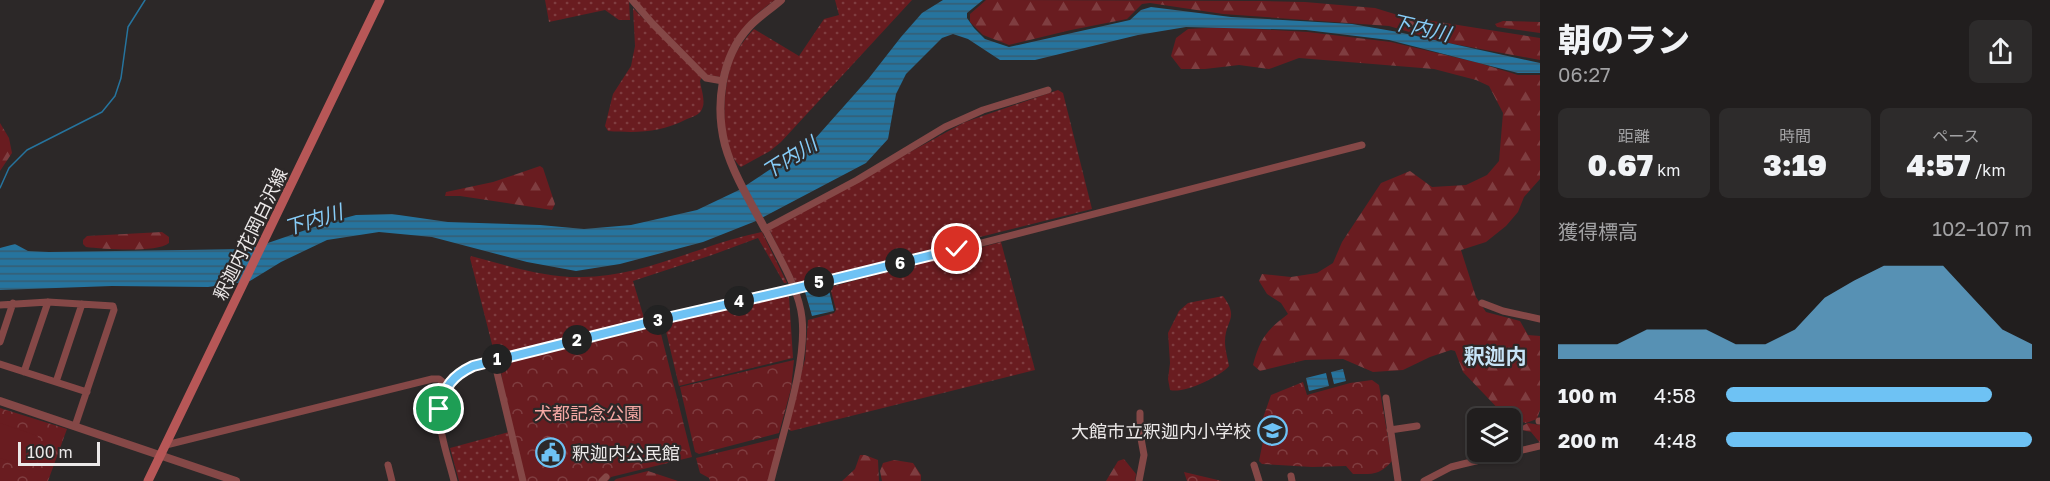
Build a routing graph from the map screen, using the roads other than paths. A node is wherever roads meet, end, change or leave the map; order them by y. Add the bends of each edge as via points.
1 (380, 0) edge
2 (632, 0) edge
3 (781, 0) edge
4 (723, 81) junction
5 (1048, 90) dead end
6 (1362, 145) dead end
7 (765, 229) junction
8 (794, 289) junction
9 (48, 302) junction
10 (13, 303) junction
11 (1482, 303) dead end
12 (82, 304) junction
13 (0, 305) edge
14 (1540, 319) edge
15 (0, 342) edge
16 (494, 360) junction
17 (0, 364) edge
18 (24, 372) junction
19 (56, 382) junction
20 (448, 386) junction
21 (87, 392) junction
22 (1386, 398) dead end
23 (0, 401) edge
24 (1140, 413) dead end
25 (75, 426) junction
26 (1417, 426) dead end
27 (1390, 430) junction
28 (166, 445) junction
29 (1540, 446) edge
30 (1521, 450) edge
31 (161, 455) junction
32 (1469, 462) edge
33 (388, 465) dead end
34 (1254, 465) dead end
35 (148, 481) edge
36 (236, 481) edge
37 (392, 481) edge
38 (454, 481) edge
39 (523, 481) edge
40 (771, 481) edge
41 (1139, 481) edge
42 (1259, 481) edge
43 (1398, 481) edge
44 (1424, 481) edge

1 - 28 main road, 釈迦内花岡白沢線
2 - 4 street via 706,78
3 - 4 street via 741,37
4 - 7 street via 720,113 725,146
5 - 7 street via 982,110 945,127
6 - 8 street
7 - 8 street
8 - 16 street
8 - 40 street via 802,318 801,356
9 - 10 street
9 - 12 street
9 - 18 street
10 - 13 street
10 - 15 street
11 - 14 street
12 - 19 street
12 - 21 street via 114,309
16 - 20 street via 460,372
16 - 39 street
17 - 18 street
18 - 19 street
19 - 21 street
20 - 28 street via 432,379
20 - 38 street via 439,409 440,426
21 - 25 street
22 - 27 street
23 - 25 street
24 - 41 street via 1144,455
25 - 31 street
26 - 27 street
27 - 43 street
28 - 31 main road, 釈迦内花岡白沢線
29 - 30 street
31 - 35 main road, 釈迦内花岡白沢線
31 - 36 street
32 - 44 street
33 - 37 street
34 - 42 street

